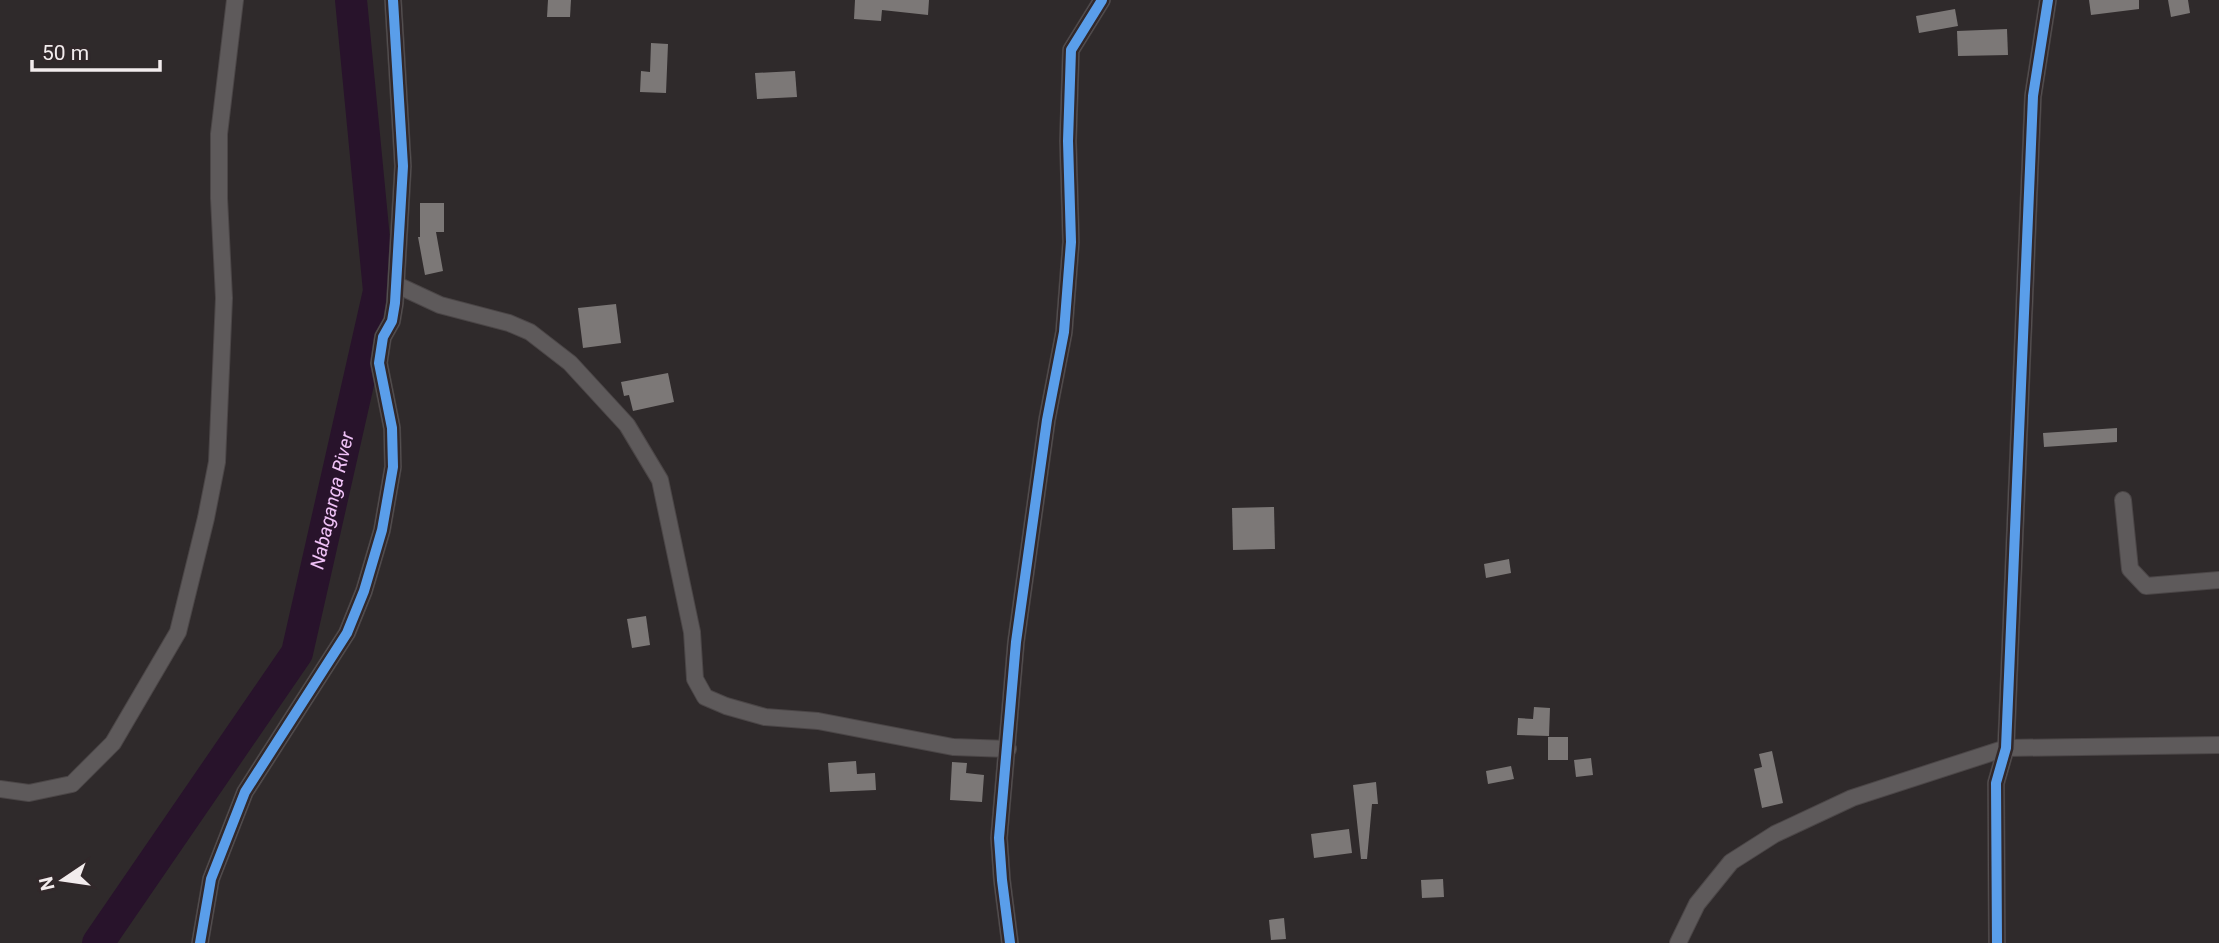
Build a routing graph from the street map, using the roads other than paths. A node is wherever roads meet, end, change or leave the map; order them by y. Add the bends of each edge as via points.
1 (235, 0) edge
2 (393, 0) edge
3 (1102, 0) edge
4 (2048, 0) edge
5 (397, 285) junction
6 (2123, 500) dead end
7 (2219, 580) edge
8 (2219, 745) edge
9 (2006, 748) junction
10 (1008, 749) junction
11 (0, 789) edge
12 (200, 943) edge
13 (1010, 943) edge
14 (1678, 943) edge
15 (1997, 943) edge

1 - 11 street via 219,134 224,298 218,461 178,632 113,743 72,785 29,793
2 - 5 street via 403,166
3 - 10 street via 1071,50 1071,242 1065,332 1047,420 1016,642
4 - 9 street via 2033,96
5 - 10 street via 440,305 530,332 570,363 627,425 660,480 692,632 695,679 705,697 765,717 818,721 953,747
5 - 12 street via 379,363 392,428 393,467 382,530 364,591 347,633 245,792 211,878
6 - 7 street via 2130,569 2146,586
8 - 9 street
9 - 14 street via 1852,798 1775,834 1731,862 1696,904
9 - 15 street via 1997,783
10 - 13 street via 999,838

